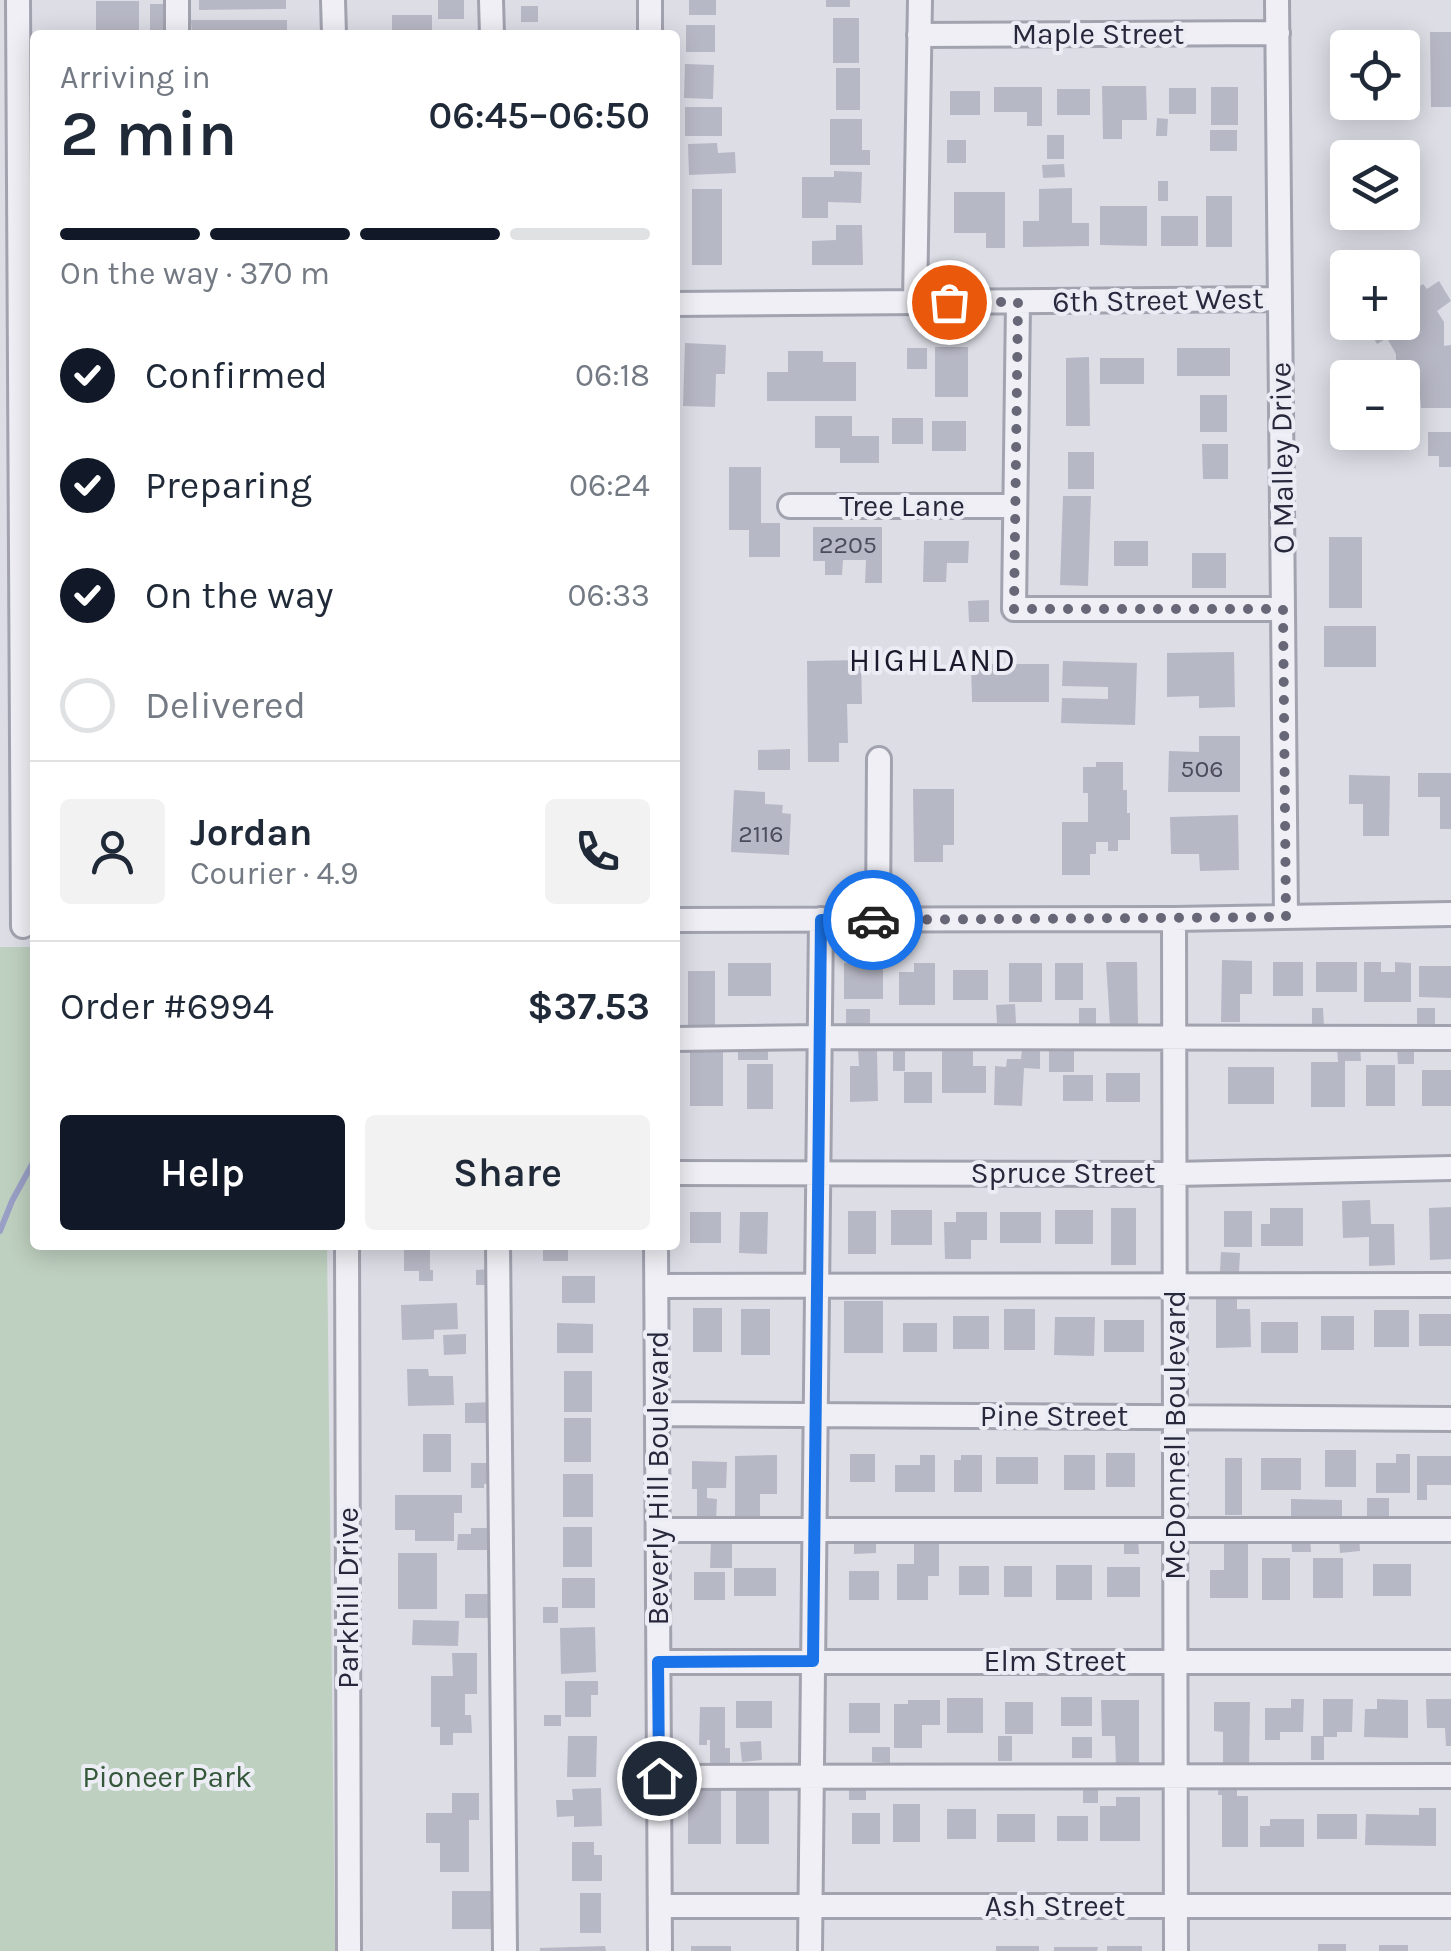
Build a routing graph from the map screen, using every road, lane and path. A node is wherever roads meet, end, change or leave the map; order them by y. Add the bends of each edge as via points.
1 (18, 0) edge
2 (177, 0) edge
3 (333, 0) edge
4 (491, 0) edge
5 (650, 0) edge
6 (920, 0) edge
7 (1277, 0) edge
8 (177, 30) edge
9 (334, 30) edge
10 (492, 30) edge
11 (650, 30) edge
12 (1278, 32) junction
13 (920, 35) junction
14 (1280, 299) junction
15 (915, 302) junction
16 (1018, 302) junction
17 (680, 304) edge
18 (18, 307) edge
19 (790, 506) dead end
20 (1014, 506) junction
21 (1283, 609) junction
22 (878, 759) dead end
23 (1451, 914) edge
24 (1286, 917) junction
25 (1174, 919) junction
26 (680, 920) edge
27 (821, 920) junction
28 (878, 920) junction
29 (19, 926) edge
30 (820, 1037) junction
31 (680, 1038) edge
32 (1451, 1038) edge
33 (1174, 1039) junction
34 (1451, 1168) edge
35 (680, 1173) edge
36 (818, 1173) junction
37 (1174, 1174) junction
38 (346, 1250) edge
39 (498, 1250) edge
40 (656, 1250) edge
41 (1451, 1285) edge
42 (657, 1286) junction
43 (817, 1286) junction
44 (1174, 1286) junction
45 (657, 1414) junction
46 (816, 1415) junction
47 (1175, 1417) junction
48 (1451, 1418) edge
49 (658, 1530) junction
50 (1451, 1530) edge
51 (814, 1531) junction
52 (1175, 1531) junction
53 (813, 1661) junction
54 (658, 1662) junction
55 (1176, 1662) junction
56 (1451, 1662) edge
57 (1176, 1776) junction
58 (1451, 1776) edge
59 (659, 1778) junction
60 (812, 1779) junction
61 (660, 1906) junction
62 (810, 1906) junction
63 (1176, 1906) junction
64 (1451, 1906) edge
65 (349, 1951) edge
66 (505, 1951) edge
67 (660, 1951) edge
68 (810, 1951) edge
69 (1176, 1951) edge

1 - 18 street
2 - 8 street
3 - 9 street
4 - 10 street
5 - 11 street
6 - 13 street
7 - 12 street, O Malley Drive
12 - 13 street, Maple Street
12 - 14 street, O Malley Drive
13 - 15 street
14 - 16 street, 6th Street West
14 - 21 street, O Malley Drive
15 - 16 street, 6th Street West
15 - 17 street, 6th Street West
16 - 20 street
18 - 29 street
19 - 20 street, Tree Lane
20 - 21 street via 1014,609
21 - 24 street, O Malley Drive
22 - 28 street
23 - 24 street
24 - 25 street
25 - 28 street
25 - 33 street, McDonnell Boulevard
26 - 27 street
27 - 28 street
27 - 30 street
30 - 31 street
30 - 33 street
30 - 36 street
32 - 33 street
33 - 37 street, McDonnell Boulevard
34 - 37 street, Spruce Street
35 - 36 street, Spruce Street
36 - 37 street, Spruce Street
36 - 43 street
37 - 44 street, McDonnell Boulevard
38 - 65 street, Parkhill Drive
39 - 66 street
40 - 42 street, Beverly Hill Boulevard
41 - 44 street
42 - 43 street
42 - 45 street, Beverly Hill Boulevard
43 - 44 street
43 - 46 street
44 - 47 street, McDonnell Boulevard
45 - 46 street, Pine Street
45 - 49 street, Beverly Hill Boulevard
46 - 47 street, Pine Street
46 - 51 street
47 - 48 street, Pine Street
47 - 52 street, McDonnell Boulevard
49 - 51 street
49 - 54 street, Beverly Hill Boulevard
50 - 52 street
51 - 52 street
51 - 53 street
52 - 55 street, McDonnell Boulevard
53 - 54 street, Elm Street
53 - 55 street, Elm Street
53 - 60 street
54 - 59 street, Beverly Hill Boulevard
55 - 56 street, Elm Street
55 - 57 street, McDonnell Boulevard
57 - 58 street
57 - 60 street
57 - 63 street, McDonnell Boulevard
59 - 60 street
59 - 61 street, Beverly Hill Boulevard
60 - 62 street
61 - 62 street, Ash Street
61 - 67 street, Beverly Hill Boulevard
62 - 63 street, Ash Street
62 - 68 street
63 - 64 street, Ash Street
63 - 69 street, McDonnell Boulevard

